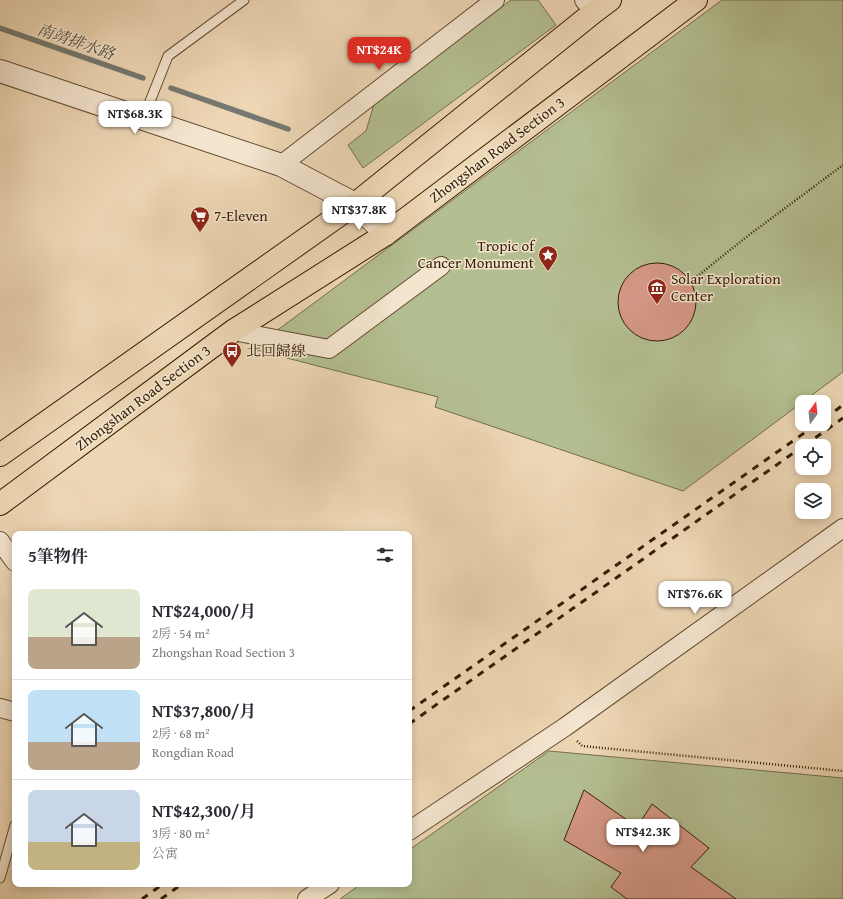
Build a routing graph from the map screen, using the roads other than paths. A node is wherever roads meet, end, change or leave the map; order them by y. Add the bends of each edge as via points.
1 (244, 0) edge
2 (496, 0) edge
3 (696, 0) edge
4 (596, 4) edge
5 (0, 71) edge
6 (143, 119) junction
7 (281, 165) junction
8 (355, 204) junction
9 (386, 234) junction
10 (441, 266) dead end
11 (233, 331) junction
12 (0, 455) edge
13 (0, 504) edge
14 (843, 528) edge
15 (0, 541) edge
16 (12, 558) edge
17 (0, 708) edge
18 (12, 711) edge
19 (412, 829) edge
20 (12, 836) edge
21 (0, 878) edge
22 (325, 887) edge
23 (307, 899) edge

1 - 6 lane via 168,56
2 - 7 street
3 - 9 main road, Zhongshan Road Section 3
4 - 8 main road
5 - 6 street
6 - 7 street
7 - 8 street
8 - 9 street
8 - 12 main road
9 - 11 main road, Zhongshan Road Section 3
10 - 11 street via 329,349
11 - 13 main road, Zhongshan Road Section 3
14 - 19 street via 565,727
15 - 16 street
17 - 18 street
20 - 21 lane
22 - 23 street

